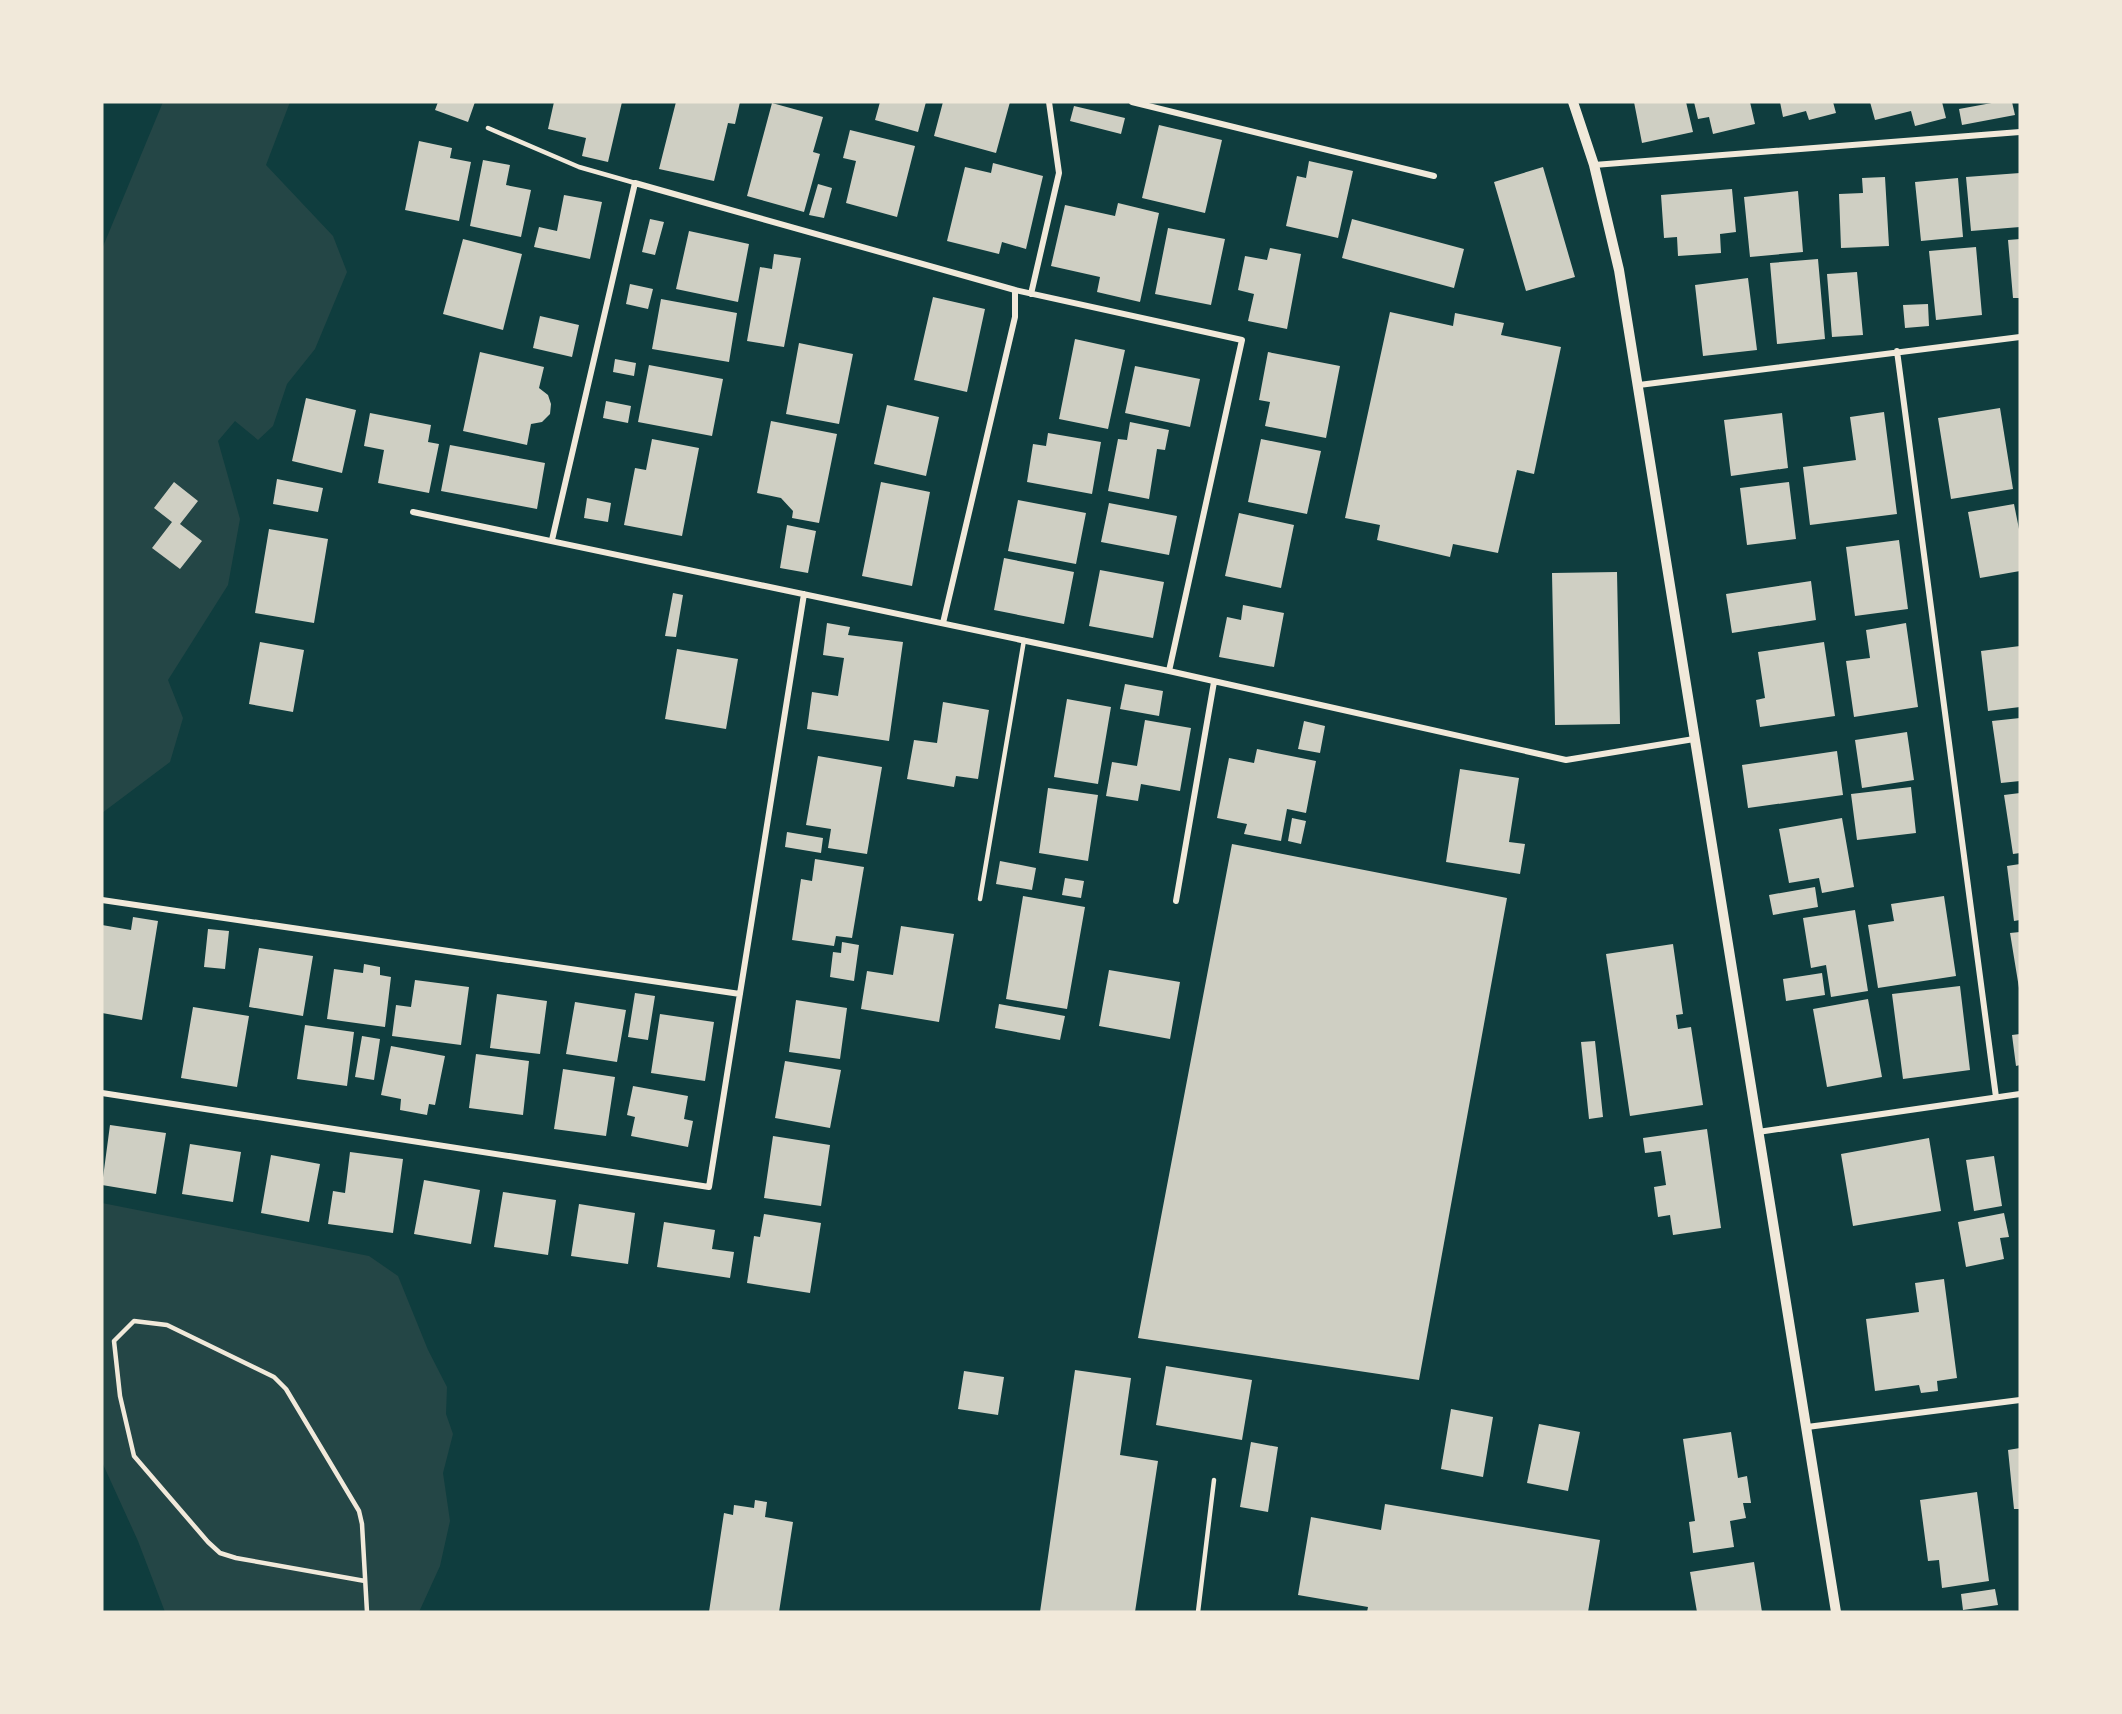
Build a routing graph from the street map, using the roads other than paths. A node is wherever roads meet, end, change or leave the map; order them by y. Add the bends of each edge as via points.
1 (1049, 102) edge
2 (1132, 102) edge
3 (1573, 102) edge
4 (488, 128) dead end
5 (2020, 132) edge
6 (1594, 165) junction
7 (1434, 176) dead end
8 (636, 183) junction
9 (1015, 290) junction
10 (1031, 294) junction
11 (2020, 337) edge
12 (1897, 351) junction
13 (1639, 385) junction
14 (413, 512) dead end
15 (552, 540) junction
16 (804, 594) junction
17 (943, 623) junction
18 (1024, 640) junction
19 (1169, 671) junction
20 (1214, 682) junction
21 (1694, 739) junction
22 (980, 899) dead end
23 (102, 900) edge
24 (1176, 901) dead end
25 (740, 994) junction
26 (102, 1093) edge
27 (2020, 1094) edge
28 (1996, 1097) junction
29 (1758, 1132) junction
30 (2020, 1400) edge
31 (1807, 1427) junction
32 (1214, 1480) dead end
33 (364, 1581) junction
34 (367, 1612) edge
35 (1198, 1612) edge
36 (1836, 1612) edge

1 - 10 street via 1059,173
2 - 7 street
3 - 6 street
4 - 8 lane via 579,167
5 - 6 street
6 - 13 street via 1619,270
8 - 9 street
8 - 15 street
9 - 10 street
9 - 17 street via 1015,317
10 - 19 street via 1242,340
11 - 12 street
12 - 13 street
12 - 28 street
13 - 21 street
14 - 15 street
15 - 16 street
16 - 17 street
16 - 25 street
17 - 18 street
18 - 19 street
18 - 22 lane
19 - 20 street
20 - 21 street via 1566,760
20 - 24 street
21 - 29 street
23 - 25 street
25 - 26 street via 709,1187
27 - 28 street
28 - 29 street
29 - 31 street
30 - 31 street
31 - 36 street
32 - 35 lane
33 - 33 lane via 359,1511 281,1383 167,1325 134,1321 123,1329 114,1341 115,1369 134,1456 208,1542 220,1553 236,1558
33 - 34 lane

